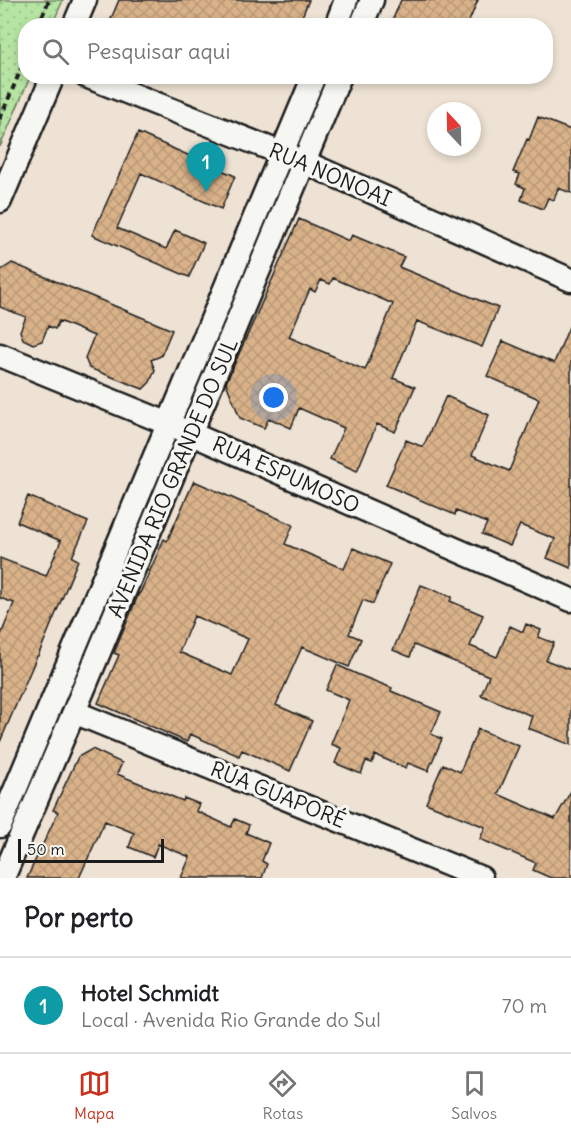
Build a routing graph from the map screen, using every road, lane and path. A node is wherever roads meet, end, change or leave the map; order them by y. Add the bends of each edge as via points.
1 (49, 0) edge
2 (85, 0) edge
3 (346, 0) edge
4 (372, 0) edge
5 (41, 18) edge
6 (77, 18) edge
7 (339, 18) edge
8 (364, 18) edge
9 (18, 76) edge
10 (50, 84) edge
11 (106, 84) edge
12 (311, 84) edge
13 (337, 84) edge
14 (0, 119) edge
15 (282, 154) junction
16 (304, 162) junction
17 (0, 201) edge
18 (571, 280) edge
19 (0, 355) edge
20 (169, 424) junction
21 (191, 434) junction
22 (571, 600) edge
23 (74, 712) junction
24 (0, 826) edge
25 (3, 878) edge
26 (481, 878) edge

1 - 5 path
2 - 6 street
3 - 7 street
4 - 8 street
9 - 14 path
10 - 17 street
11 - 15 street, RUA NONOAI
12 - 15 street, AVENIDA RIO GRANDE DO SUL
13 - 16 street, AVENIDA RIO GRANDE DO SUL
15 - 16 street, RUA NONOAI
15 - 20 street, AVENIDA RIO GRANDE DO SUL
16 - 18 street, RUA NONOAI
16 - 21 street, AVENIDA RIO GRANDE DO SUL
19 - 20 street, RUA ESPUMOSO
20 - 21 street, RUA ESPUMOSO
20 - 24 street, AVENIDA RIO GRANDE DO SUL
21 - 22 street, RUA ESPUMOSO
21 - 23 street, AVENIDA RIO GRANDE DO SUL
23 - 25 street, AVENIDA RIO GRANDE DO SUL
23 - 26 street, RUA GUAPORÉ

